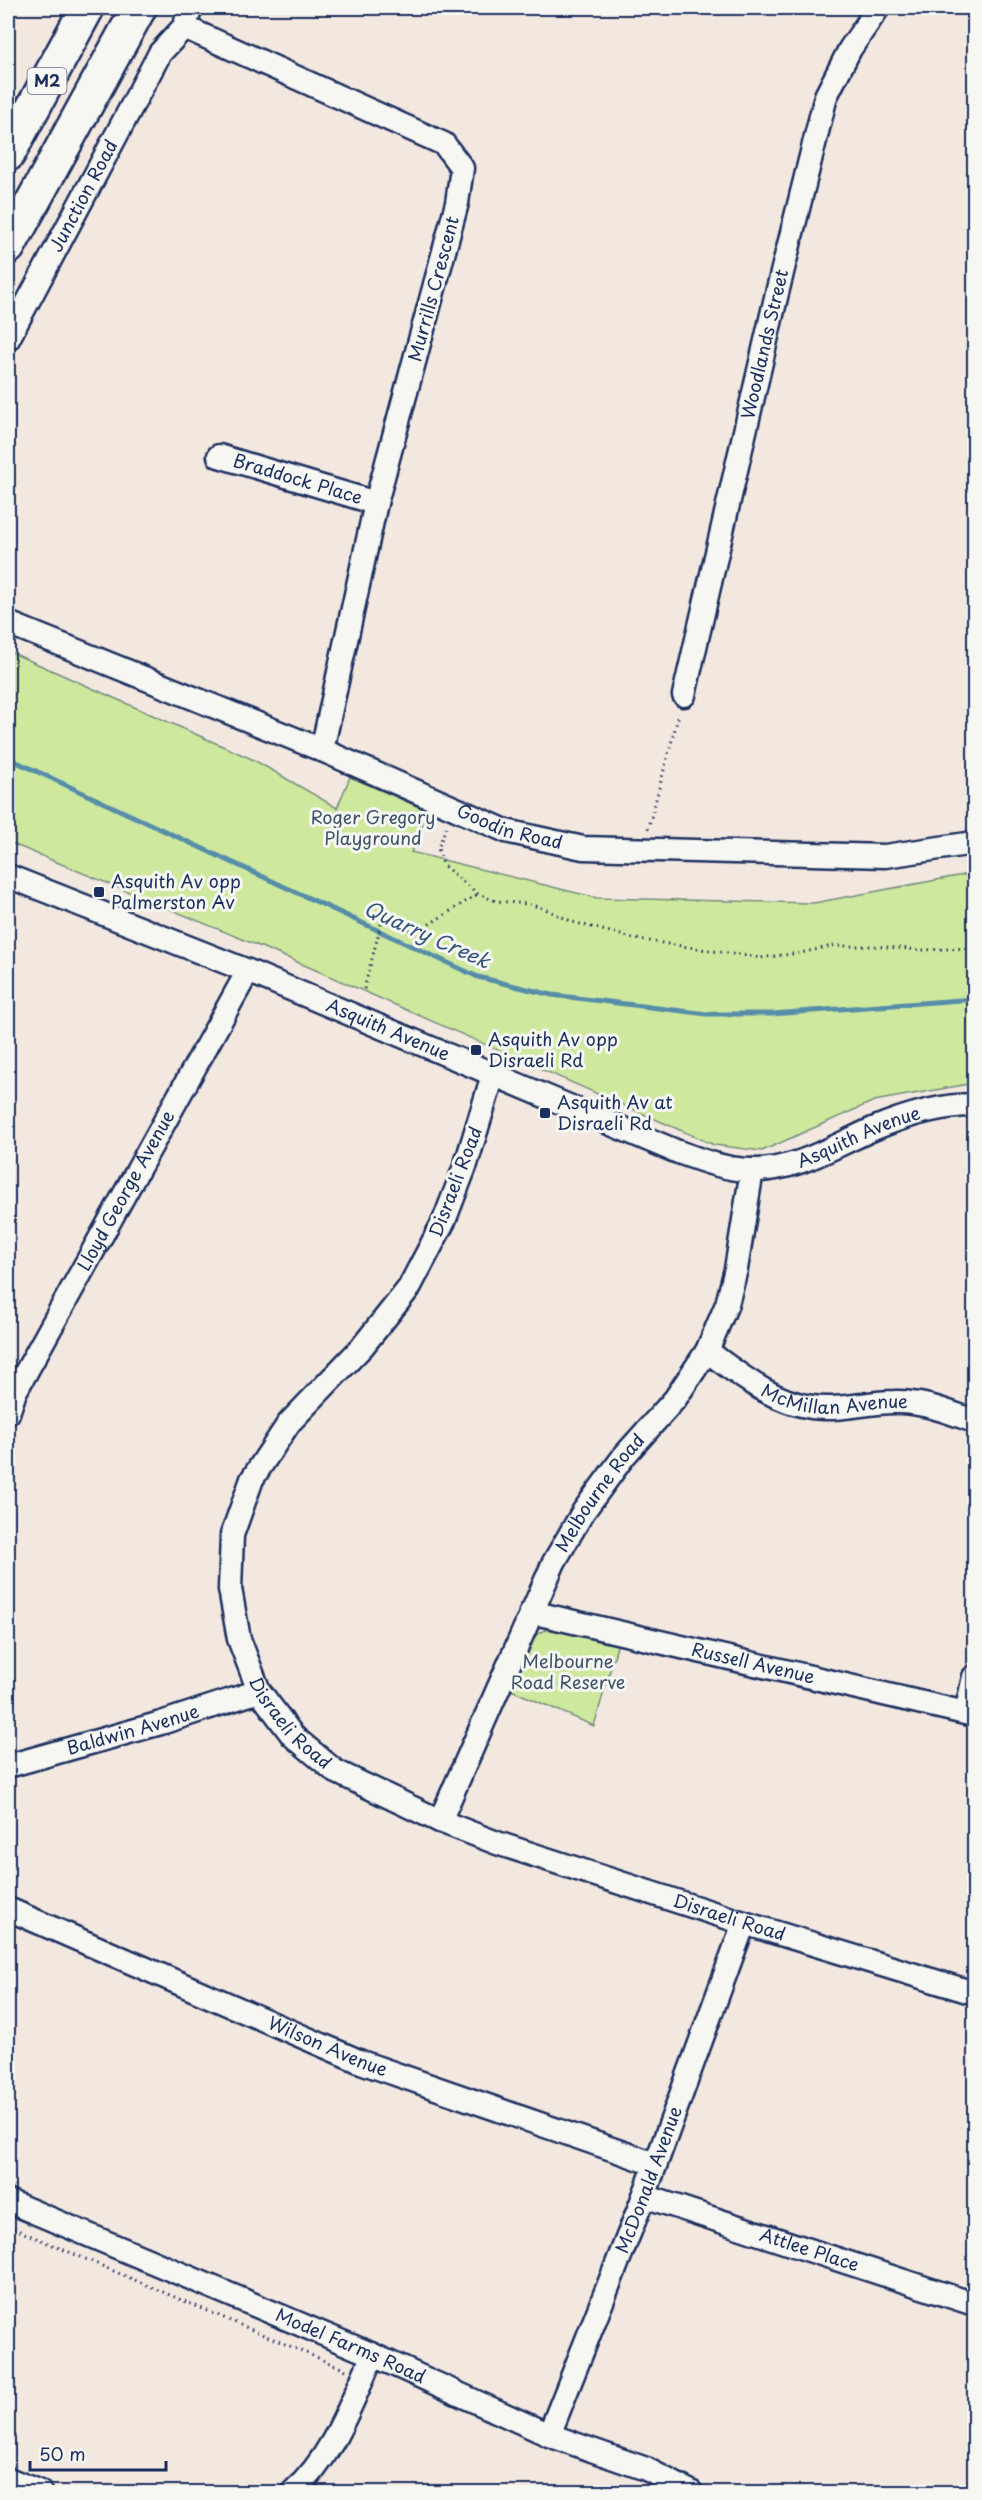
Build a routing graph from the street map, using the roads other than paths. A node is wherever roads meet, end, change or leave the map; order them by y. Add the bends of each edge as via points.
1 (87, 8) edge
2 (139, 8) edge
3 (878, 8) edge
4 (187, 17) edge
5 (160, 53) joint
6 (8, 154) edge
7 (8, 247) edge
8 (8, 339) edge
9 (219, 456) dead end
10 (376, 503) junction
11 (8, 623) edge
12 (684, 695) road end
13 (322, 750) junction
14 (975, 843) edge
15 (8, 876) edge
16 (248, 971) junction
17 (493, 1075) junction
18 (975, 1105) edge
19 (752, 1170) junction
20 (706, 1352) junction
21 (8, 1413) edge
22 (975, 1421) edge
23 (531, 1612) junction
24 (975, 1677) edge
25 (259, 1691) junction
26 (970, 1714) edge
27 (8, 1766) edge
28 (440, 1821) junction
29 (8, 1909) edge
30 (744, 1923) junction
31 (975, 1993) edge
32 (655, 2164) junction
33 (644, 2196) junction
34 (8, 2201) edge
35 (975, 2304) edge
36 (373, 2355) junction
37 (549, 2435) junction
38 (8, 2479) edge
39 (40, 2493) edge
40 (293, 2493) edge
41 (691, 2493) edge

1 - 6 highway, M2
2 - 7 highway
3 - 12 street, Woodlands Street via 850,49 826,96
4 - 5 street, Murrills Crescent
4 - 10 street, Murrills Crescent via 444,144 462,168 457,203
5 - 8 street, Junction Road
9 - 10 street, Braddock Place
10 - 13 street, Murrills Crescent
11 - 13 street, Goodin Road
13 - 14 street, Goodin Road via 506,831 583,848 885,856
15 - 16 street, Asquith Avenue
16 - 17 street, Asquith Avenue
16 - 21 street, Lloyd George Avenue via 15,1392
17 - 19 street, Asquith Avenue via 673,1150 726,1167
17 - 25 street, Disraeli Road via 444,1221 409,1288 362,1347 289,1423 252,1479 232,1535 230,1589 239,1639
18 - 19 street, Asquith Avenue via 932,1110 896,1120 798,1162
19 - 20 street, Melbourne Road via 736,1269 727,1304
20 - 22 street, McMillan Avenue via 760,1388 810,1407 840,1409 893,1402 921,1403
20 - 23 street, Melbourne Road via 675,1399 624,1456 583,1512
23 - 26 street, Russell Avenue
23 - 28 street, Melbourne Road
24 - 26 street
25 - 27 street, Baldwin Avenue
25 - 28 street, Disraeli Road via 293,1736 335,1771
28 - 30 street, Disraeli Road
29 - 32 street, Wilson Avenue via 361,2062
30 - 31 street, Disraeli Road
30 - 32 street, McDonald Avenue
32 - 33 street, McDonald Avenue
33 - 35 street, Attlee Place
33 - 37 street, McDonald Avenue
34 - 36 street, Model Farms Road
36 - 37 street, Model Farms Road
36 - 40 street via 330,2446 311,2476
37 - 41 street, Model Farms Road via 646,2469
38 - 39 street

